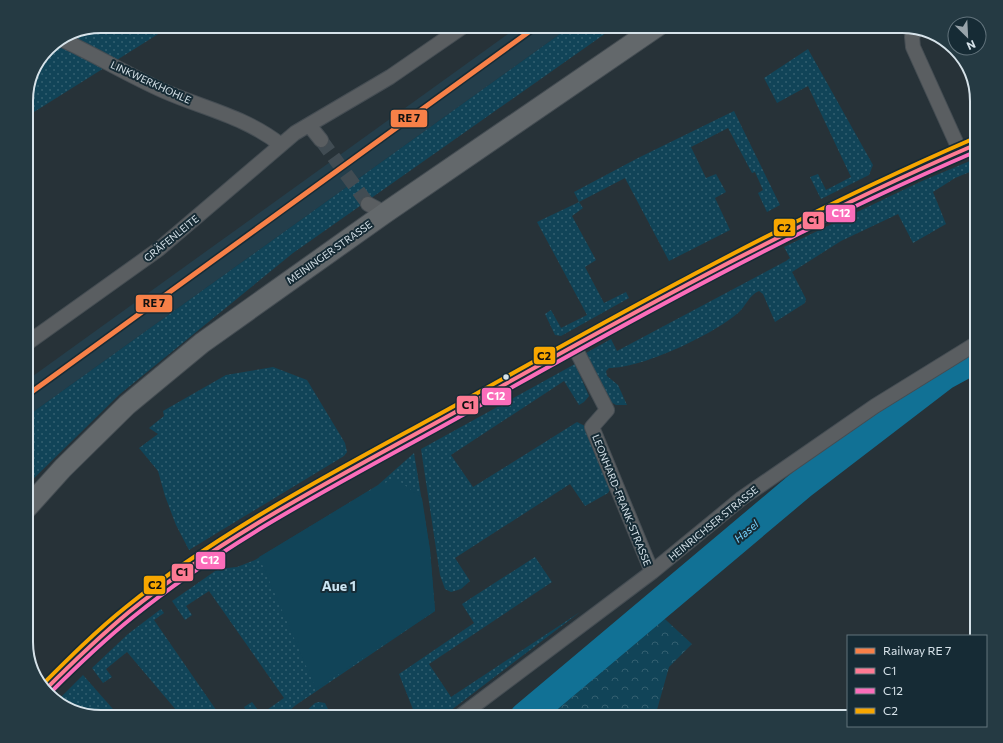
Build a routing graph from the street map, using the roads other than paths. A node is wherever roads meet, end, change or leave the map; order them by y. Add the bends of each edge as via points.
1 (454, 33) edge
2 (647, 33) edge
3 (913, 34) edge
4 (67, 42) edge
5 (309, 124) junction
6 (321, 140) tunnel mouth
7 (281, 145) junction
8 (970, 147) edge
9 (960, 151) junction
10 (33, 339) edge
11 (574, 346) junction
12 (970, 347) edge
13 (33, 501) edge
14 (652, 572) junction
15 (49, 686) edge
16 (468, 710) edge

1 - 5 street, GRÄFENLEITE via 390,77
2 - 13 main road, MEININGER STRASSE via 376,209 202,343 127,405
3 - 9 street via 913,47
4 - 7 street, LINKWERKHOHLE via 163,90 244,122 264,132
5 - 6 street
5 - 7 street, GRÄFENLEITE
7 - 10 street, GRÄFENLEITE via 159,249
8 - 9 street
9 - 11 street via 776,238
11 - 14 street, LEONHARD-FRANK-STRASSE via 607,410 592,426
11 - 15 street via 414,435 212,553 158,590 117,623
12 - 14 street, HEINRICHSER STRASSE via 873,407 742,498
14 - 16 street, HEINRICHSER STRASSE

